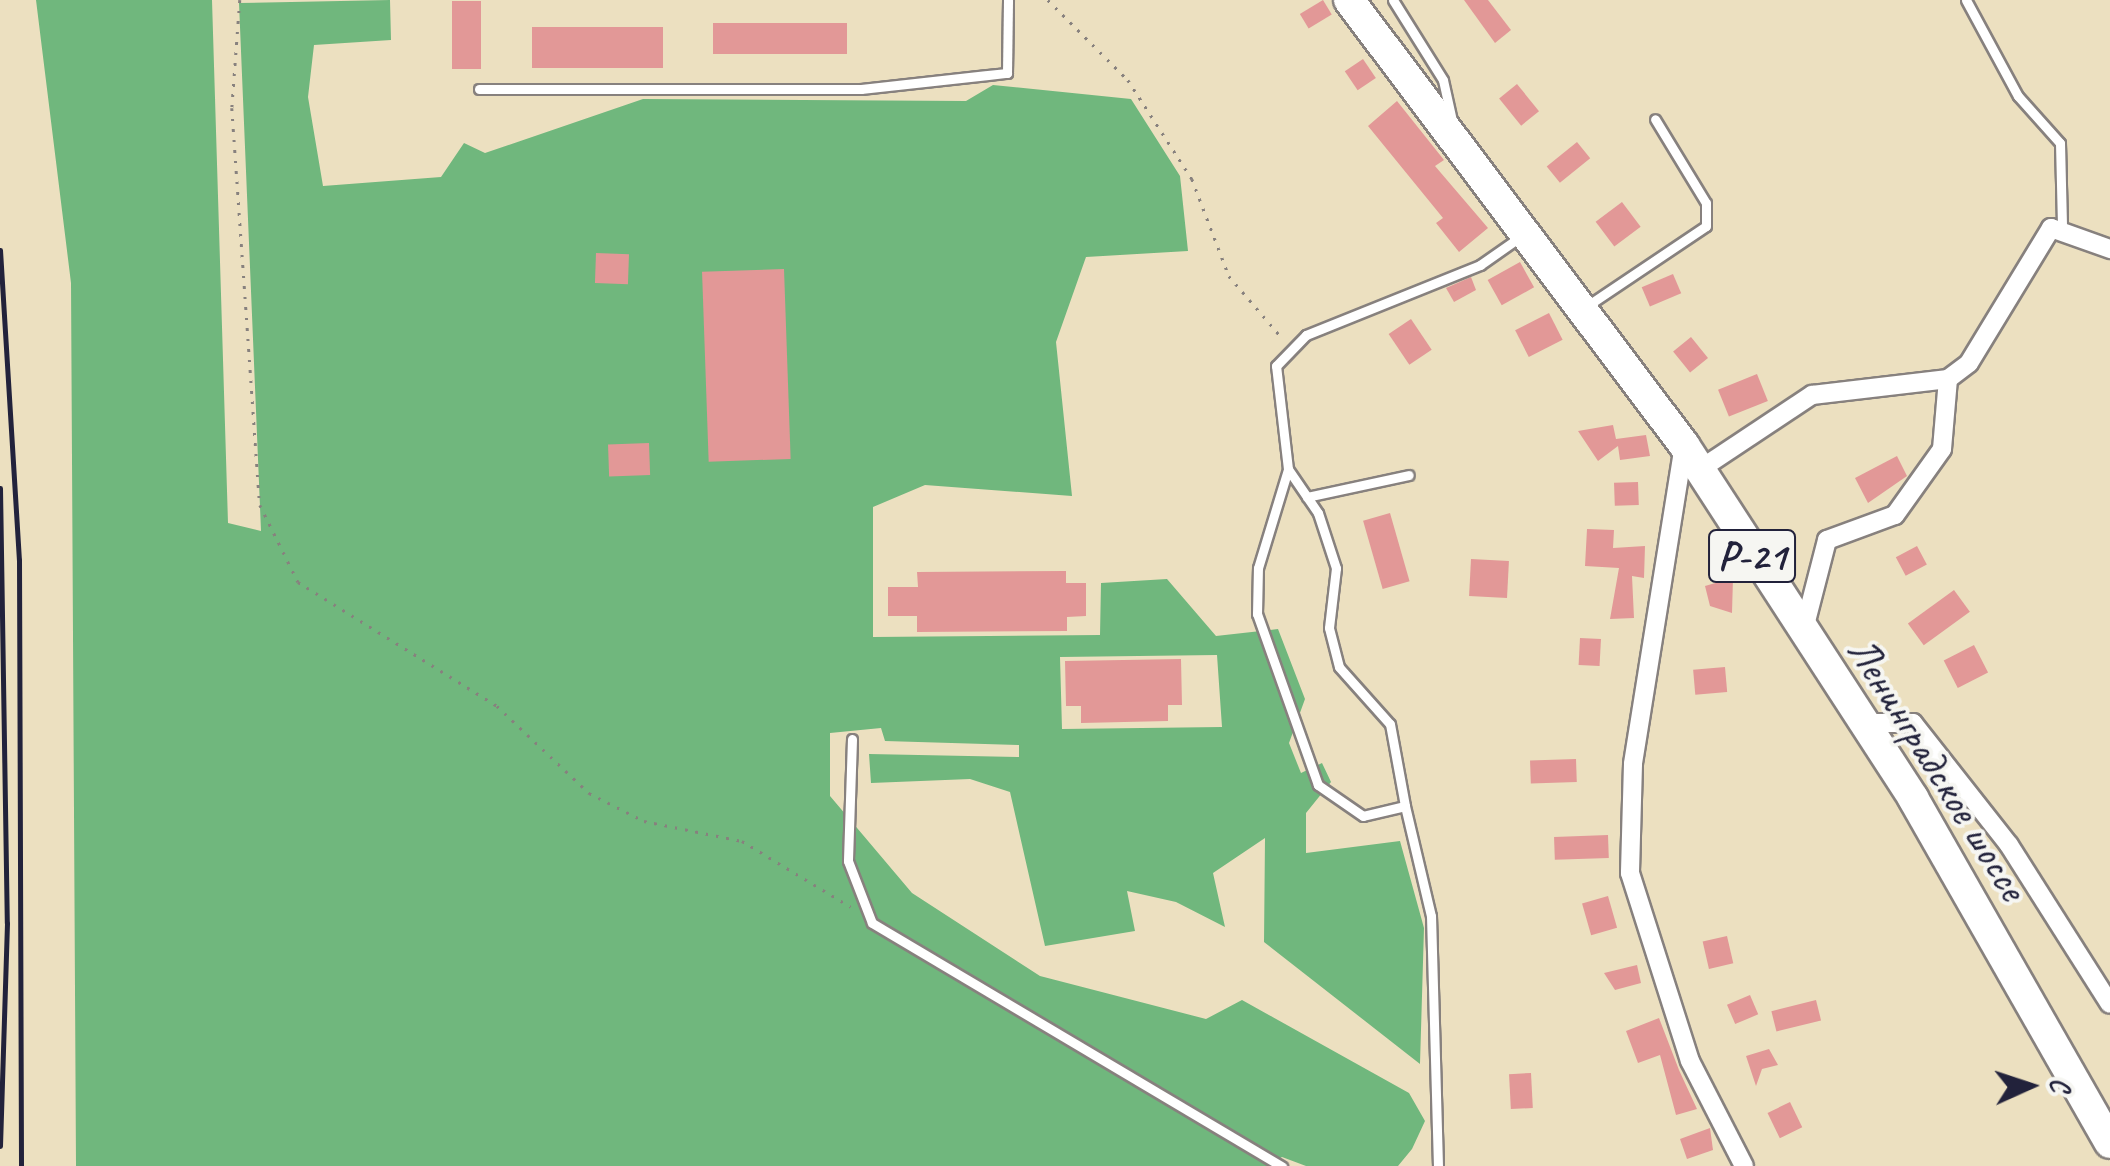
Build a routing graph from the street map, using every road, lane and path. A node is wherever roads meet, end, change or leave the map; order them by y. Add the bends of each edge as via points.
1 (240, 0) edge
2 (1008, 0) edge
3 (1048, 0) edge
4 (1349, 0) edge
5 (1392, 0) edge
6 (1966, 0) edge
7 (479, 88) dead end
8 (1656, 119) dead end
9 (1453, 142) junction
10 (2062, 226) junction
11 (1522, 236) junction
12 (2110, 249) edge
13 (1580, 310) junction
14 (1290, 348) junction
15 (1948, 379) junction
16 (1692, 457) junction
17 (1288, 469) junction
18 (1410, 474) dead end
19 (1308, 498) junction
20 (1803, 635) junction
21 (1862, 722) junction
22 (852, 738) dead end
23 (1405, 806) junction
24 (863, 909) junction
25 (2110, 1004) edge
26 (2110, 1143) edge
27 (1282, 1166) edge
28 (1438, 1166) edge
29 (1744, 1166) edge

1 - 24 path via 232,108 260,505 298,582 498,706 589,793 644,821 742,841 834,904
2 - 7 lane via 1007,72 860,88
3 - 14 path via 1128,80 1192,179 1229,276
4 - 9 main road, Ленинградское шоссе / Р-21
5 - 9 lane via 1453,100
6 - 10 lane via 2018,96 2060,143
8 - 13 lane via 1706,204 1706,226
9 - 11 main road, Ленинградское шоссе / Р-21
10 - 12 street
10 - 15 street via 2030,251 1969,363
11 - 13 main road, Ленинградское шоссе / Р-21
11 - 14 lane via 1480,265
13 - 16 main road, Ленинградское шоссе / Р-21
14 - 17 lane via 1276,366 1274,399
15 - 16 street via 1812,395
15 - 20 street via 1942,449 1895,514 1827,540
16 - 20 main road, Ленинградское шоссе / Р-21
16 - 29 street via 1633,764 1630,873 1690,1061
17 - 19 lane
17 - 23 lane via 1258,568 1257,614 1269,650 1318,784 1364,816
18 - 19 lane
19 - 23 lane via 1336,568 1330,628 1338,667 1383,708
20 - 21 main road, Ленинградское шоссе / Р-21
21 - 25 street via 1913,724 2009,844
21 - 26 main road, Ленинградское шоссе / Р-21
22 - 24 lane via 848,861
23 - 28 lane via 1431,916
24 - 27 lane via 910,952

